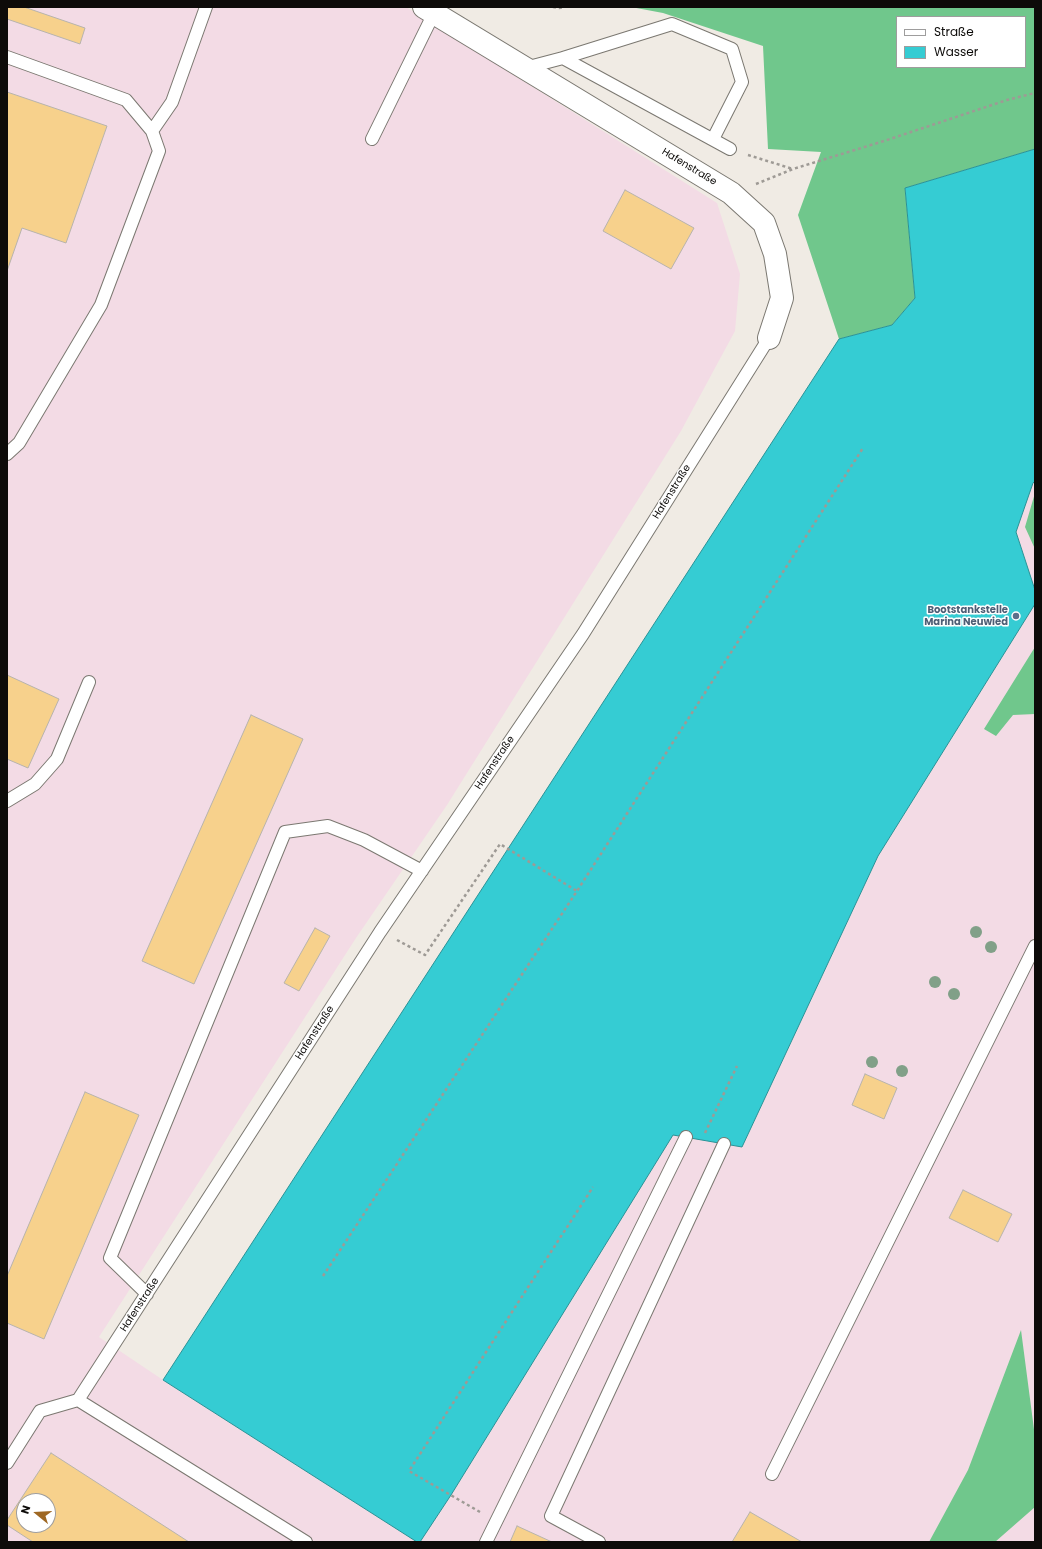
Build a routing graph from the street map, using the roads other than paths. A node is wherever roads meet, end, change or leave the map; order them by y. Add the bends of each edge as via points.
1 (206, 7) edge
2 (429, 10) edge
3 (7, 57) edge
4 (563, 58) junction
5 (525, 68) junction
6 (152, 131) junction
7 (372, 139) dead end
8 (713, 139) junction
9 (730, 149) road end
10 (769, 338) joint
11 (7, 454) edge
12 (89, 682) dead end
13 (7, 801) edge
14 (422, 870) junction
15 (1035, 946) edge
16 (686, 1137) dead end
17 (724, 1144) dead end
18 (147, 1294) junction
19 (78, 1400) junction
20 (7, 1463) edge
21 (772, 1474) dead end
22 (306, 1542) edge
23 (486, 1542) edge
24 (598, 1542) edge

1 - 6 lane via 172,102
2 - 5 street, Hafenstraße
2 - 7 lane
3 - 6 lane via 126,100
4 - 5 lane
4 - 8 lane
4 - 8 lane via 672,24 732,49 742,82
5 - 10 street, Hafenstraße via 731,193 764,223 775,254 782,298
6 - 11 lane via 159,151 101,305 19,443
8 - 9 lane
10 - 14 lane, Hafenstraße via 583,634
12 - 13 lane via 57,759 35,784
14 - 18 lane, Hafenstraße
14 - 18 lane via 364,840 328,826 284,832 110,1258
15 - 21 lane
16 - 23 lane
17 - 24 lane via 551,1516
18 - 19 lane, Hafenstraße
19 - 20 lane via 40,1411
19 - 22 lane

